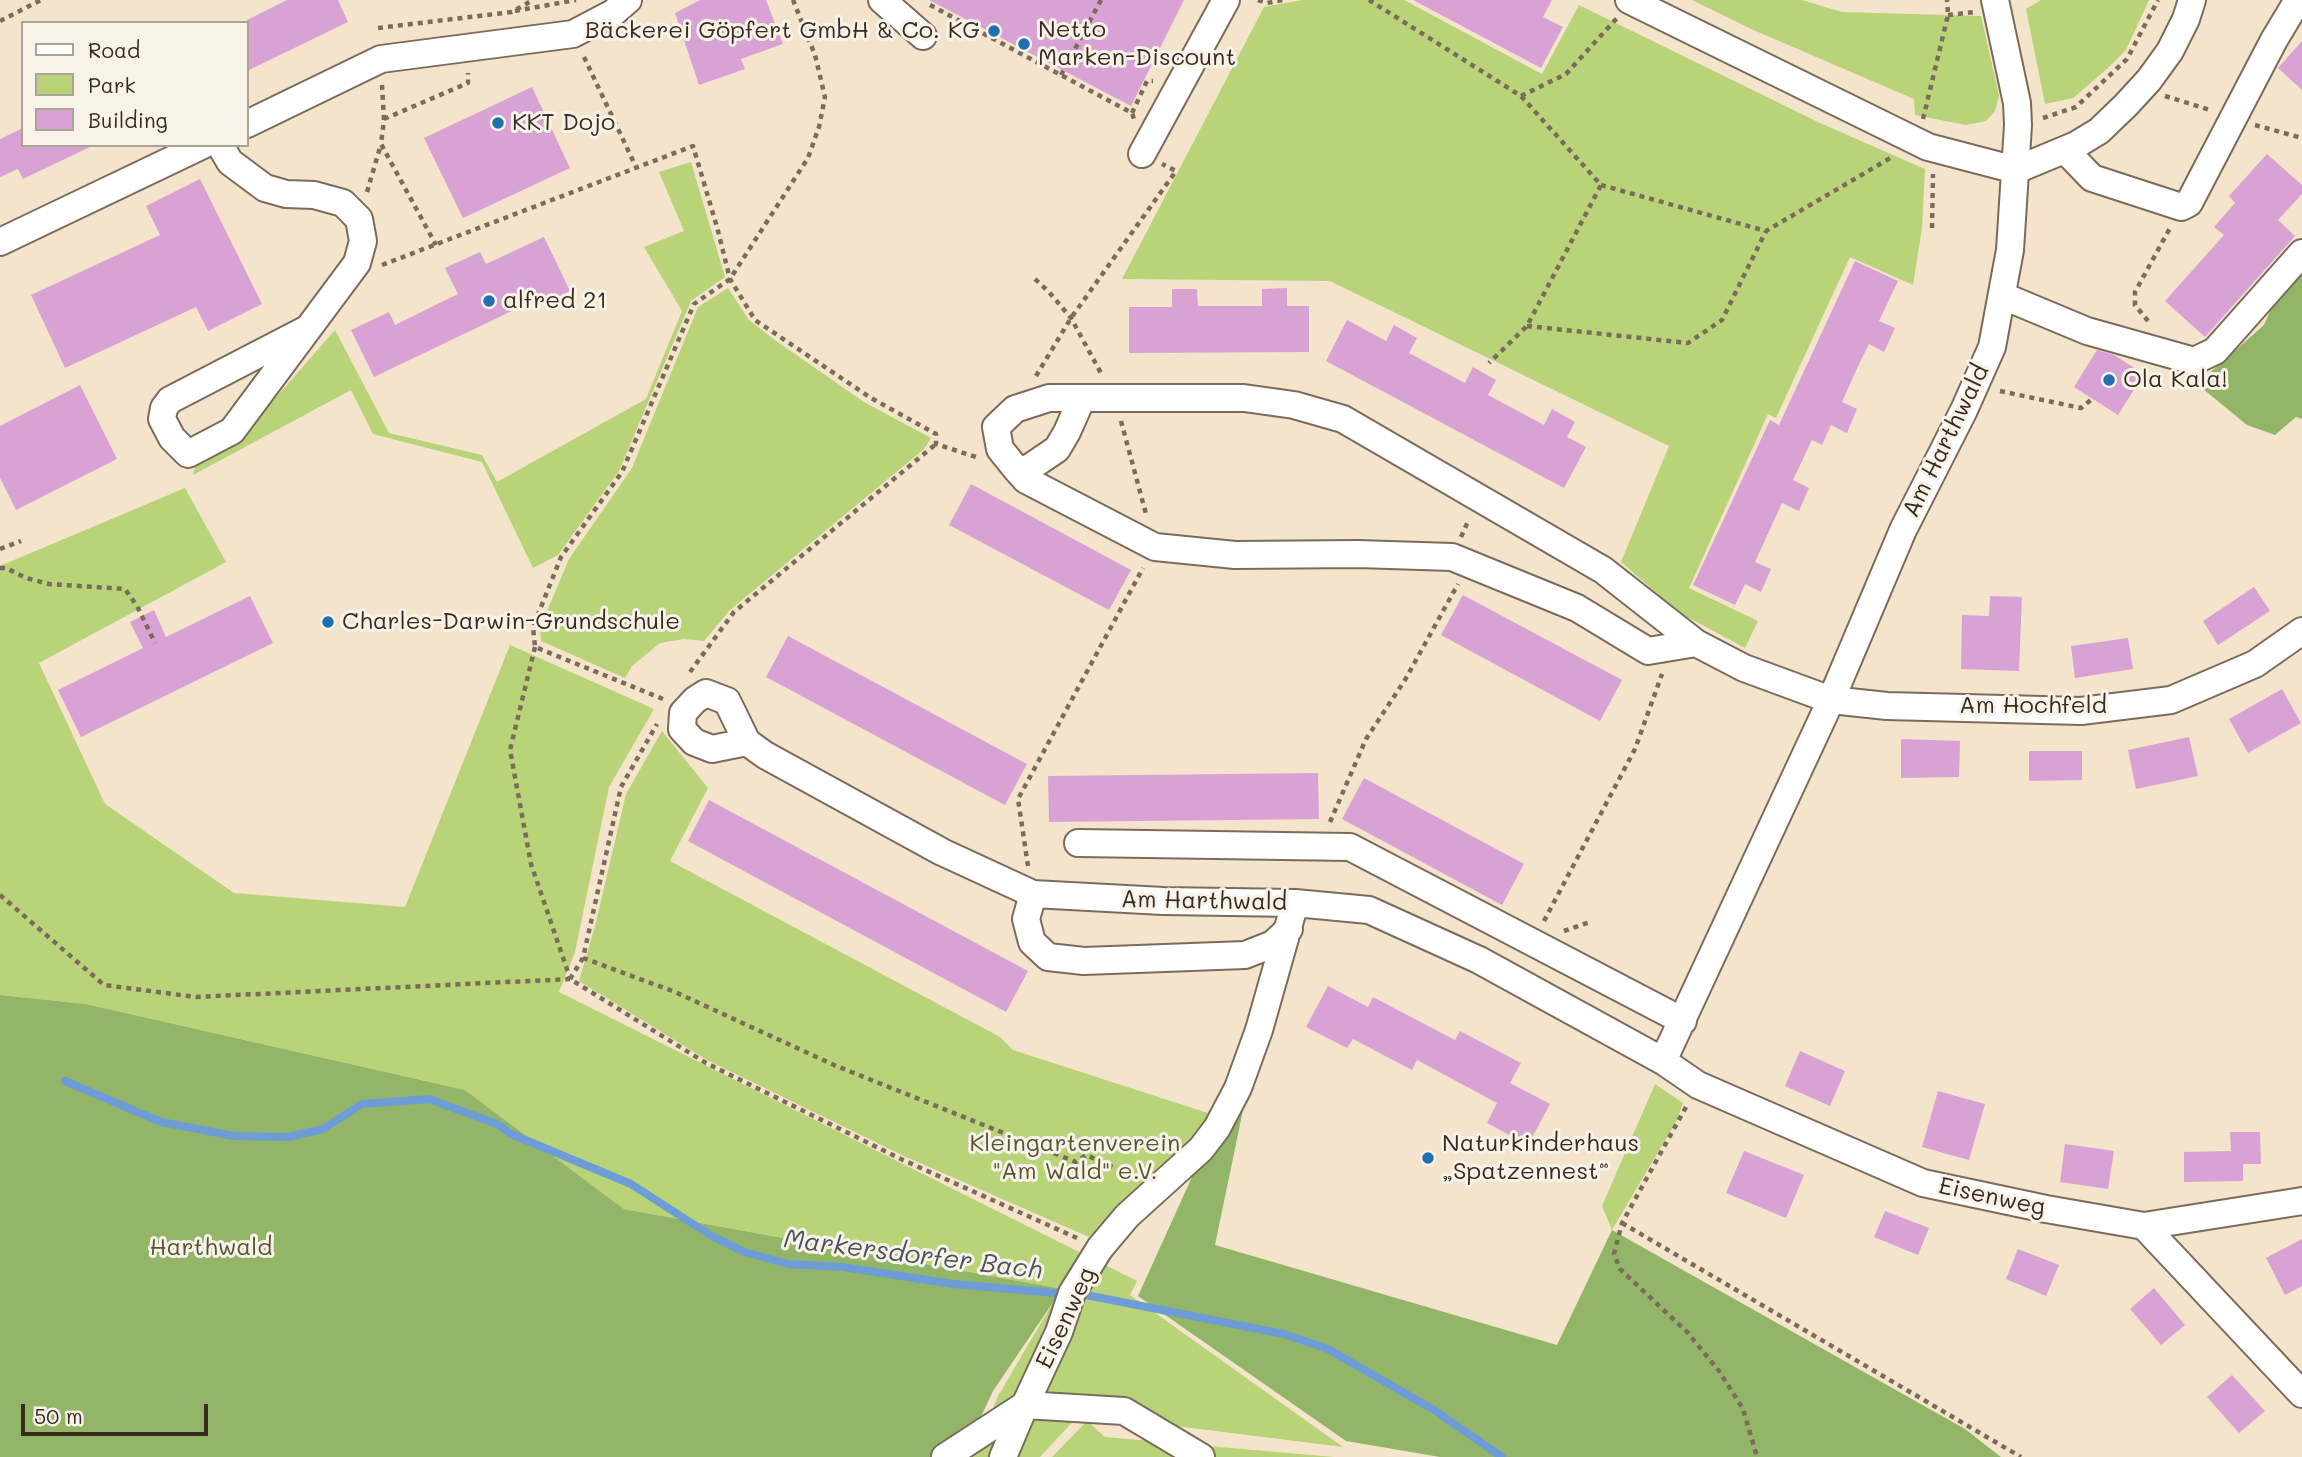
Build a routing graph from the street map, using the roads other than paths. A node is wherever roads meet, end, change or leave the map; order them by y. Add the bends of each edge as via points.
1 (628, 0) edge
2 (882, 0) edge
3 (1226, 0) edge
4 (1995, 0) edge
5 (2192, 0) edge
6 (2298, 0) edge
7 (1630, 1) edge
8 (923, 36) dead end
9 (248, 124) edge
10 (199, 147) edge
11 (221, 147) edge
12 (2065, 149) junction
13 (1142, 153) road end
14 (2016, 170) junction
15 (0, 242) edge
16 (2302, 253) edge
17 (2003, 296) junction
18 (307, 329) junction
19 (1082, 398) junction
20 (1017, 470) junction
21 (2302, 631) edge
22 (1684, 645) junction
23 (1831, 700) junction
24 (747, 742) dead end
25 (1078, 843) dead end
26 (1033, 894) junction
27 (1295, 903) junction
28 (1289, 929) junction
29 (1683, 1021) junction
30 (1663, 1061) junction
31 (1699, 1085) joint
32 (2302, 1201) edge
33 (2144, 1226) junction
34 (2302, 1394) edge
35 (1025, 1405) junction
36 (945, 1457) edge
37 (1003, 1457) edge
38 (1200, 1457) edge

1 - 9 street via 573,34 381,59
2 - 8 street
3 - 13 street
4 - 14 street, Am Harthwald via 2017,103
5 - 12 street via 2170,51 2149,80 2099,131
6 - 12 street via 2189,203 2181,208 2092,178
7 - 14 street via 1926,145
10 - 15 street
11 - 18 street via 230,162 265,188 343,203 359,219 363,241 357,263
12 - 14 street
14 - 17 street, Am Harthwald
16 - 17 street via 2216,351 2194,361 2087,331
17 - 23 street, Am Harthwald via 1992,347 1903,530
18 - 18 street via 232,431 188,454 172,438 162,419 170,400
19 - 20 street via 1057,449 1029,468
19 - 20 street via 1049,398 1015,409 996,427 1000,449
19 - 22 street via 1244,398 1294,405 1343,419 1603,570
20 - 22 street via 1026,480 1155,547 1235,555 1452,557 1577,608 1648,651
21 - 23 street, Am Hochfeld via 2255,664 2171,700 2081,710 1887,706
22 - 23 street
23 - 29 street, Am Harthwald
24 - 26 street, Am Harthwald via 942,852
25 - 29 street via 1350,847
26 - 27 street, Am Harthwald
26 - 28 street via 1026,919 1032,942 1048,957 1084,961 1245,955 1273,944
27 - 28 street, Eisenweg
27 - 30 street, Am Harthwald via 1369,910 1479,960
28 - 35 street, Eisenweg via 1259,1030 1238,1088 1217,1128 1100,1248 1072,1293
29 - 30 street, Am Harthwald
30 - 31 street, Am Harthwald
31 - 33 street, Eisenweg via 1923,1183
32 - 33 street, Eisenweg
33 - 34 street
35 - 36 street
35 - 37 street, Eisenweg
35 - 38 street via 1124,1411

